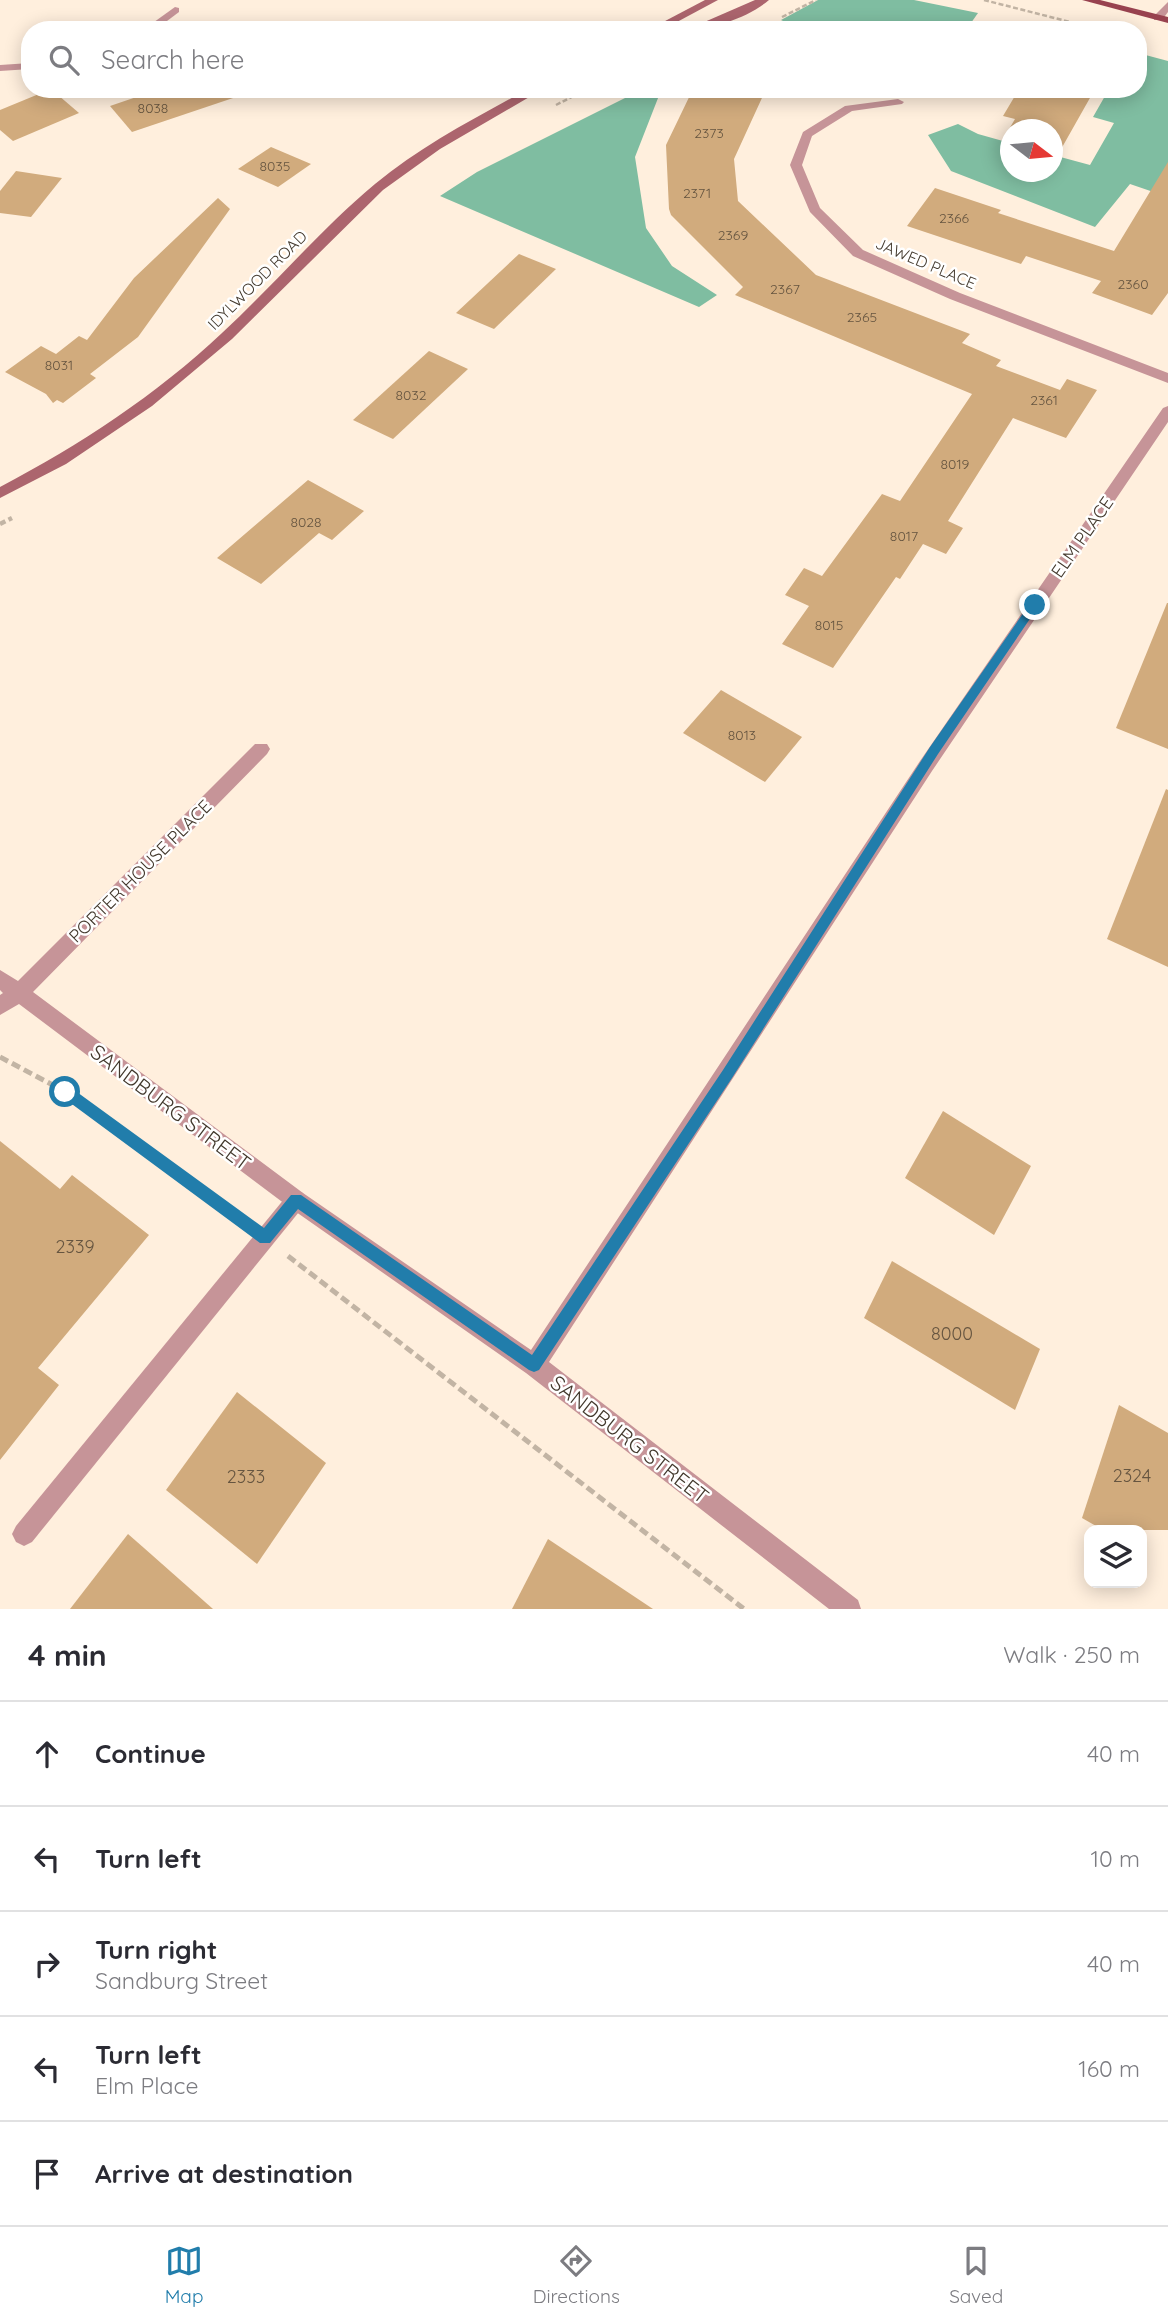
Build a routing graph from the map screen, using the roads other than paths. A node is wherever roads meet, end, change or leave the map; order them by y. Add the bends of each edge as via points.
1 (712, 0) edge
2 (764, 0) edge
3 (1087, 0) edge
4 (1168, 5) edge
5 (175, 10) dead end
6 (1163, 19) edge
7 (160, 21) edge
8 (671, 21) edge
9 (717, 21) edge
10 (21, 67) edge
11 (0, 68) edge
12 (520, 98) edge
13 (898, 102) dead end
14 (1168, 378) edge
15 (1168, 411) edge
16 (0, 493) edge
17 (261, 749) dead end
18 (0, 978) edge
19 (19, 993) junction
20 (0, 1006) edge
21 (296, 1200) junction
22 (534, 1365) junction
23 (24, 1534) dead end
24 (849, 1609) edge

1 - 8 main road
2 - 9 main road
3 - 6 main road
4 - 6 street
5 - 7 street
10 - 11 street
12 - 16 main road, IDYLWOOD ROAD via 381,186 227,335 125,419
13 - 14 street, JAWED PLACE via 849,108 807,134 796,165 814,209 858,253 955,296
15 - 22 street, ELM PLACE via 934,751
17 - 19 street, PORTER HOUSE PLACE
18 - 19 street, SANDBURG STREET
19 - 20 street, PORTER HOUSE PLACE
19 - 21 street, SANDBURG STREET
21 - 22 street, SANDBURG STREET
21 - 23 street
22 - 24 street, SANDBURG STREET

